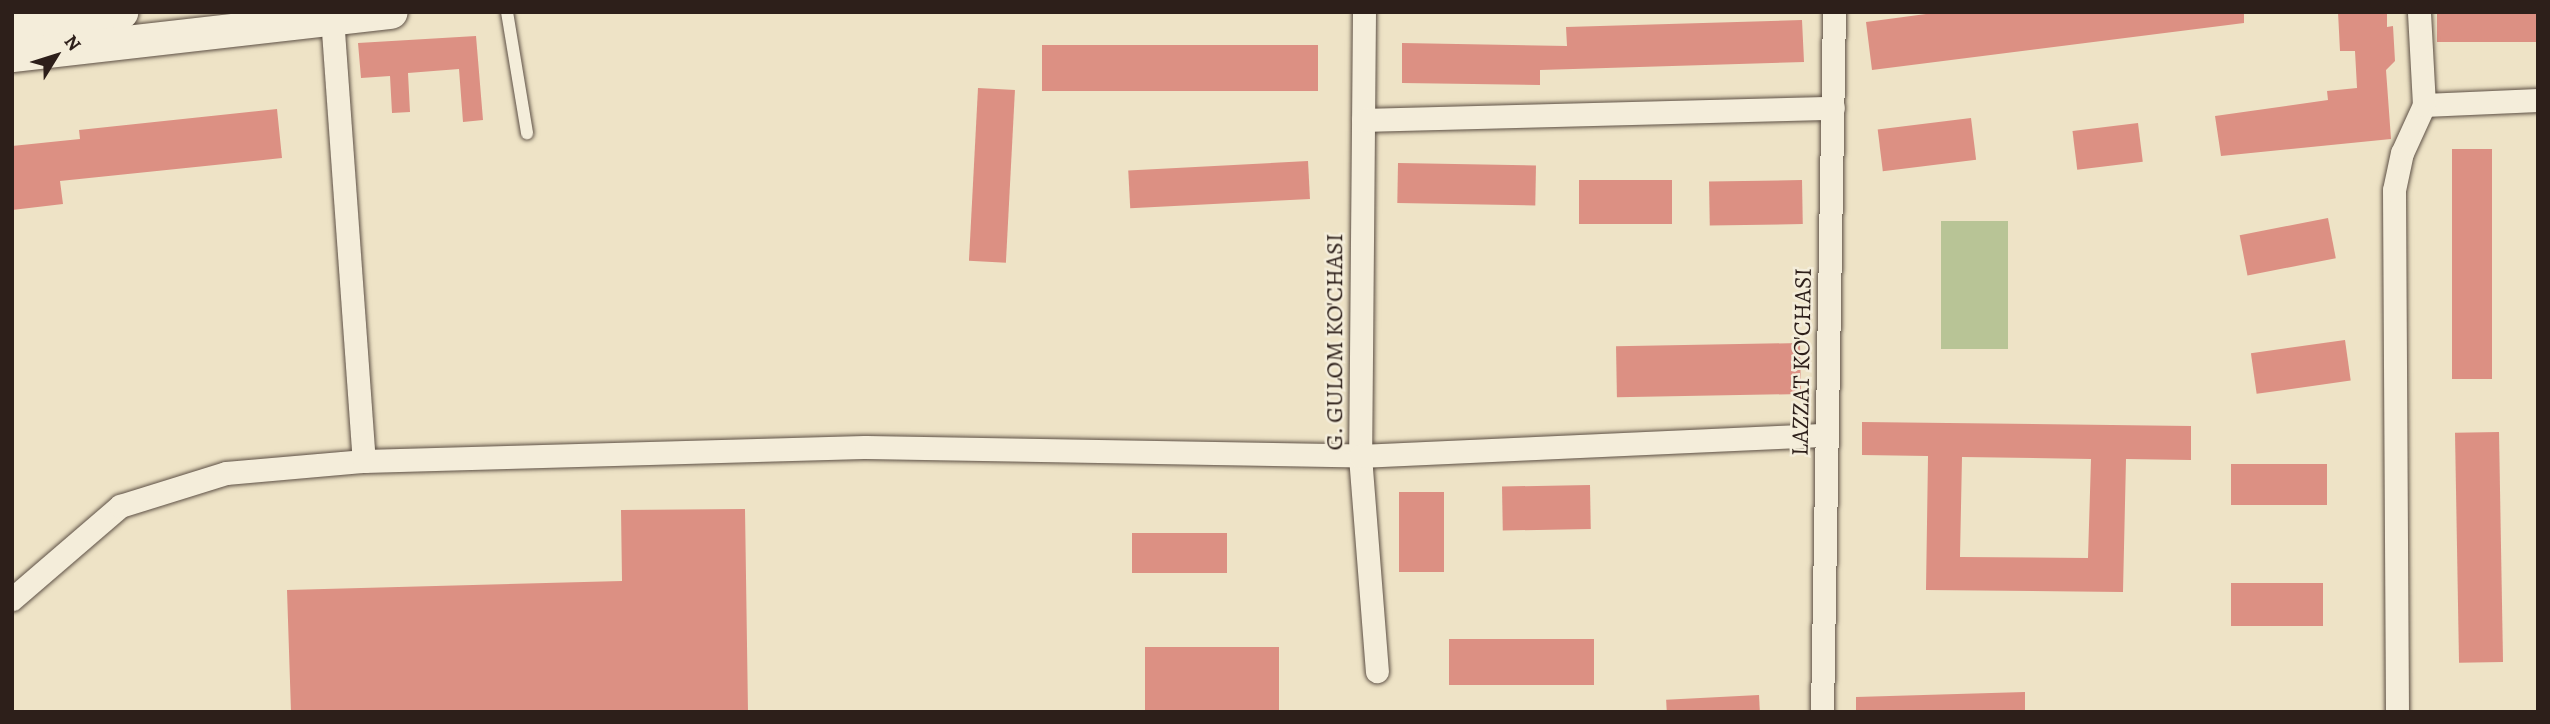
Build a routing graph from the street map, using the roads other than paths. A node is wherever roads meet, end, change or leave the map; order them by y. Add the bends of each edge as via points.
1 (121, 12) edge
2 (391, 12) edge
3 (507, 12) edge
4 (1364, 12) edge
5 (1834, 12) edge
6 (2419, 12) edge
7 (332, 15) edge
8 (12, 24) edge
9 (12, 55) edge
10 (2538, 100) edge
11 (2424, 105) junction
12 (1833, 108) junction
13 (1363, 120) junction
14 (527, 134) dead end
15 (1827, 435) junction
16 (1360, 456) junction
17 (364, 461) junction
18 (12, 599) edge
19 (1377, 671) dead end
20 (1822, 712) edge
21 (2397, 712) edge

1 - 8 main road
2 - 7 main road
3 - 14 lane
4 - 13 street, G. GULOM KO'CHASI
5 - 12 street, LAZZAT KO'CHASI
6 - 11 street
7 - 9 main road
7 - 17 street
10 - 11 street
11 - 21 street via 2402,153 2394,190
12 - 13 street
12 - 15 street, LAZZAT KO'CHASI
13 - 16 street, G. GULOM KO'CHASI
15 - 16 street
15 - 20 street, LAZZAT KO'CHASI
16 - 17 street via 866,447
16 - 19 street, G. GULOM KO'CHASI
17 - 18 street via 226,473 120,506

